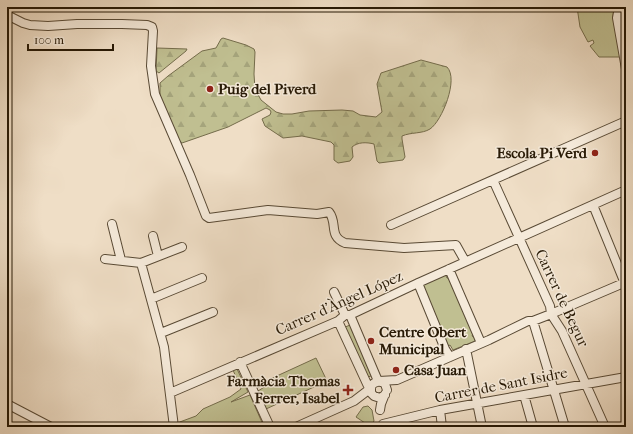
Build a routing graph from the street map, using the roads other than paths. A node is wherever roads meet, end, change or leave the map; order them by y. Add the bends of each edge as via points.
1 (619, 7) edge
2 (7, 15) edge
3 (626, 69) edge
4 (626, 121) edge
5 (493, 180) junction
6 (626, 190) edge
7 (593, 205) junction
8 (112, 224) dead end
9 (390, 225) dead end
10 (153, 236) dead end
11 (519, 238) junction
12 (182, 247) dead end
13 (158, 256) junction
14 (105, 259) dead end
15 (121, 260) junction
16 (465, 262) junction
17 (141, 263) junction
18 (449, 269) junction
19 (202, 278) dead end
20 (418, 283) junction
21 (626, 284) edge
22 (334, 292) dead end
23 (152, 299) junction
24 (213, 312) dead end
25 (551, 314) junction
26 (344, 317) junction
27 (533, 321) junction
28 (161, 333) junction
29 (481, 343) junction
30 (466, 349) junction
31 (450, 357) junction
32 (240, 362) junction
33 (626, 377) edge
34 (397, 380) junction
35 (375, 384) junction
36 (586, 384) junction
37 (554, 390) junction
38 (170, 393) junction
39 (381, 395) junction
40 (524, 395) junction
41 (360, 397) junction
42 (7, 404) edge
43 (478, 404) junction
44 (440, 410) junction
45 (383, 425) edge
46 (51, 427) edge
47 (174, 427) edge
48 (270, 427) edge
49 (296, 427) edge
50 (442, 427) edge
51 (482, 427) edge
52 (533, 427) edge
53 (565, 427) edge
54 (605, 427) edge

1 - 3 street via 617,18
2 - 16 street via 30,25 122,24 152,27 151,66 155,94 208,218 268,210 317,214 329,212 336,236 345,243 404,248 456,245
4 - 5 street
5 - 9 street
5 - 11 street, Carrer de Begur
6 - 7 street, Carrer d'Àngel López
7 - 11 street, Carrer d'Àngel López
7 - 21 street
8 - 15 street
10 - 13 street
11 - 16 street, Carrer d'Àngel López
11 - 25 street, Carrer de Begur via 550,306
12 - 13 street
13 - 17 street
14 - 15 street
15 - 17 street
16 - 18 street, Carrer d'Àngel López
17 - 23 street
18 - 20 street, Carrer d'Àngel López
18 - 29 street
19 - 23 street
20 - 26 street, Carrer d'Àngel López
20 - 31 street
21 - 25 street
22 - 26 street
23 - 28 street
24 - 28 street
25 - 27 street
25 - 36 street, Carrer de Begur via 562,331
26 - 32 street, Carrer d'Àngel López
26 - 35 street
26 - 35 street via 368,386
27 - 29 street
27 - 37 street
28 - 38 street
29 - 30 street
30 - 31 street
30 - 43 street
31 - 34 street
32 - 38 street, Carrer d'Àngel López
32 - 48 street
33 - 36 street, Carrer de Sant Isidre
34 - 35 street
34 - 39 street
35 - 39 street via 371,393
35 - 39 street via 385,384
35 - 41 street
36 - 37 street, Carrer de Sant Isidre
36 - 54 street, Carrer de Begur
37 - 40 street, Carrer de Sant Isidre
37 - 53 street
38 - 47 street
39 - 41 street
39 - 45 street
40 - 43 street, Carrer de Sant Isidre
40 - 52 street
41 - 49 street
42 - 46 street
43 - 44 street, Carrer de Sant Isidre
43 - 51 street
44 - 45 street, Carrer de Sant Isidre
44 - 50 street

